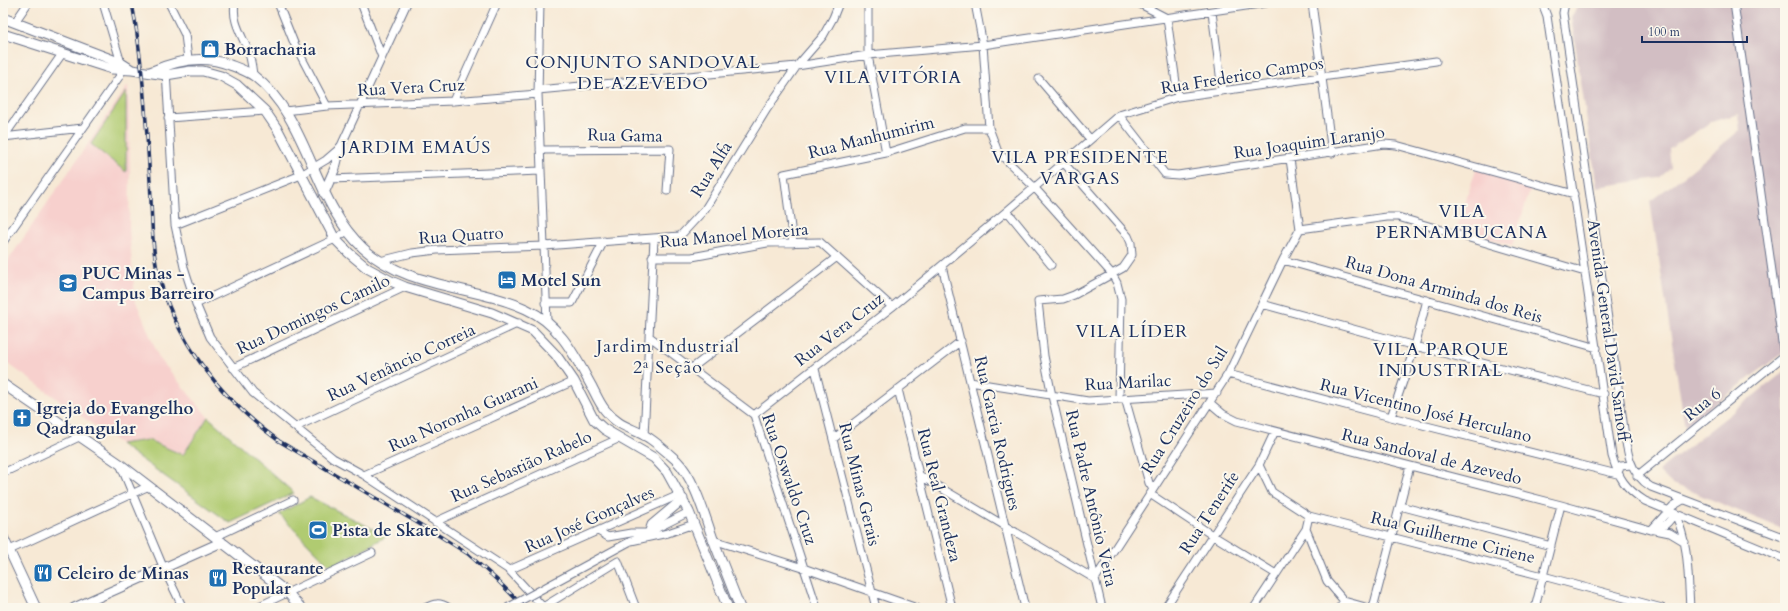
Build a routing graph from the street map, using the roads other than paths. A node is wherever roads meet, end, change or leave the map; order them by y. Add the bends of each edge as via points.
1 (28, 3) edge
2 (103, 3) edge
3 (169, 3) edge
4 (235, 3) edge
5 (278, 3) edge
6 (361, 3) edge
7 (407, 3) edge
8 (497, 3) edge
9 (540, 3) edge
10 (839, 3) edge
11 (975, 3) edge
12 (1138, 3) edge
13 (1266, 3) edge
14 (1312, 3) edge
15 (1542, 3) edge
16 (1565, 3) edge
17 (1734, 3) edge
18 (868, 5) dead end
19 (1212, 12) junction
20 (3, 18) edge
21 (1166, 18) junction
22 (15, 22) junction
23 (4, 35) edge
24 (983, 45) junction
25 (62, 54) junction
26 (868, 55) junction
27 (382, 57) junction
28 (188, 59) junction
29 (1436, 61) dead end
30 (166, 65) junction
31 (121, 66) junction
32 (797, 66) junction
33 (150, 72) junction
34 (166, 75) junction
35 (253, 75) junction
36 (1323, 78) junction
37 (1039, 79) dead end
38 (1222, 90) junction
39 (538, 92) junction
40 (1178, 97) junction
41 (453, 101) junction
42 (361, 105) junction
43 (327, 106) junction
44 (265, 111) junction
45 (285, 111) junction
46 (1119, 115) junction
47 (168, 118) junction
48 (83, 128) junction
49 (989, 128) junction
50 (3, 137) edge
51 (1090, 139) junction
52 (340, 148) junction
53 (540, 150) junction
54 (886, 153) junction
55 (1332, 153) junction
56 (1290, 159) junction
57 (1063, 162) junction
58 (313, 168) junction
59 (540, 171) junction
60 (301, 175) junction
61 (331, 179) junction
62 (1034, 187) junction
63 (667, 191) dead end
64 (324, 194) junction
65 (1574, 194) junction
66 (1007, 211) junction
67 (175, 225) junction
68 (1300, 229) junction
69 (347, 231) junction
70 (336, 238) junction
71 (654, 239) junction
72 (3, 242) edge
73 (604, 242) junction
74 (793, 243) junction
75 (544, 246) junction
76 (652, 257) junction
77 (837, 257) junction
78 (380, 260) junction
79 (1283, 260) junction
80 (1051, 265) dead end
81 (942, 266) junction
82 (1585, 272) junction
83 (1112, 274) junction
84 (405, 287) junction
85 (1427, 300) junction
86 (545, 303) junction
87 (196, 304) junction
88 (1262, 304) junction
89 (892, 307) junction
90 (546, 322) junction
91 (519, 323) junction
92 (650, 338) junction
93 (961, 341) junction
94 (1415, 346) junction
95 (1597, 348) junction
96 (1784, 356) edge
97 (233, 368) junction
98 (692, 368) junction
99 (815, 368) junction
100 (1228, 374) junction
101 (574, 381) junction
102 (970, 382) junction
103 (3, 384) edge
104 (898, 389) junction
105 (1217, 393) junction
106 (1604, 394) junction
107 (1052, 396) junction
108 (1122, 399) junction
109 (1210, 403) junction
110 (754, 415) junction
111 (1391, 417) junction
112 (296, 428) junction
113 (1275, 431) junction
114 (644, 436) junction
115 (79, 437) junction
116 (620, 438) junction
117 (833, 440) junction
118 (120, 464) junction
119 (1259, 464) junction
120 (1631, 465) junction
121 (1410, 466) junction
122 (3, 473) edge
123 (1617, 474) junction
124 (364, 475) junction
125 (919, 475) junction
126 (1637, 476) junction
127 (149, 486) junction
128 (1152, 491) junction
129 (131, 493) junction
130 (682, 496) junction
131 (293, 500) dead end
132 (1683, 500) junction
133 (1561, 505) junction
134 (1400, 506) junction
135 (689, 512) junction
136 (1673, 513) junction
137 (1309, 516) junction
138 (435, 522) junction
139 (1005, 527) junction
140 (696, 528) junction
141 (1306, 529) junction
142 (1651, 530) junction
143 (598, 531) junction
144 (648, 532) junction
145 (1212, 535) junction
146 (3, 537) edge
147 (1392, 537) junction
148 (1785, 538) edge
149 (218, 540) junction
150 (713, 540) junction
151 (630, 542) junction
152 (1685, 542) junction
153 (1551, 546) junction
154 (6, 552) edge
155 (372, 553) dead end
156 (1785, 559) edge
157 (164, 568) junction
158 (806, 569) junction
159 (509, 570) junction
160 (1276, 574) junction
161 (1543, 576) junction
162 (1095, 579) junction
163 (288, 593) junction
164 (872, 593) junction
165 (1344, 601) junction
166 (544, 607) edge
167 (36, 608) edge
168 (74, 608) edge
169 (183, 608) edge
170 (255, 608) edge
171 (301, 608) edge
172 (424, 608) edge
173 (449, 608) edge
174 (507, 608) edge
175 (636, 608) edge
176 (728, 608) edge
177 (740, 608) edge
178 (817, 608) edge
179 (876, 608) edge
180 (917, 608) edge
181 (952, 608) edge
182 (1025, 608) edge
183 (1102, 608) edge
184 (1165, 608) edge
185 (1254, 608) edge
186 (1339, 608) edge
187 (1370, 608) edge
188 (1374, 608) edge
189 (1534, 608) edge
190 (1662, 608) edge
191 (1690, 608) edge

1 - 22 street
2 - 31 street
3 - 28 street via 185,35
4 - 35 street via 236,26 252,61
5 - 43 street via 294,43
6 - 27 street
7 - 27 street
8 - 41 street
9 - 39 street
10 - 32 street, Rua Alfa via 823,36
11 - 24 street
12 - 21 street
13 - 19 street, Rua Vera Cruz
14 - 36 street
15 - 65 street, Avenida General David Sarnoff via 1547,16
16 - 120 street, Avenida General David Sarnoff via 1563,13
17 - 96 street
18 - 26 street
19 - 21 street, Rua Vera Cruz
19 - 38 street
20 - 22 main road
21 - 24 street, Rua Vera Cruz
21 - 40 street
22 - 31 main road
23 - 25 main road
24 - 26 street, Rua Vera Cruz
24 - 49 street
25 - 31 main road via 112,70
25 - 50 street
26 - 32 street, Rua Vera Cruz
26 - 54 street
27 - 42 street
28 - 30 main road
28 - 35 main road via 205,58 221,61
29 - 36 street, Rua Frederico Campos
30 - 33 main road
30 - 34 street
31 - 33 main road
31 - 48 street via 119,77
32 - 39 street, Rua Vera Cruz
32 - 71 street, Rua Alfa via 705,209 680,236
33 - 34 main road
34 - 44 main road via 203,71 221,76 237,85
34 - 47 street
35 - 45 main road
36 - 38 street, Rua Frederico Campos
36 - 55 street
37 - 51 street
38 - 40 street, Rua Frederico Campos
39 - 41 street, Rua Vera Cruz
39 - 53 street
40 - 46 street, Rua Frederico Campos
41 - 42 street, Rua Vera Cruz
42 - 43 street, Rua Vera Cruz
42 - 52 street
43 - 45 street, Rua Vera Cruz
44 - 47 street
44 - 60 main road via 288,147
45 - 58 main road
46 - 51 street, Rua Frederico Campos
46 - 56 street, Rua Joaquim Laranjo via 1165,174 1178,175
47 - 67 street
48 - 50 street
48 - 72 street
49 - 54 street, Rua Manhumirim via 965,128
49 - 62 street via 998,152
51 - 57 street, Rua Frederico Campos
52 - 58 street
52 - 61 main road
53 - 59 street
53 - 63 street, Rua Gama via 670,149
54 - 74 street, Rua Manhumirim via 784,174
55 - 56 street, Rua Joaquim Laranjo
55 - 65 street, Rua Joaquim Laranjo via 1384,144 1396,145
56 - 68 street
57 - 62 street, Rua Frederico Campos
57 - 83 street via 1128,236 1132,255 1123,268
58 - 60 street
58 - 64 main road
59 - 61 street
59 - 75 street
60 - 67 street
60 - 70 main road
61 - 64 main road
62 - 66 street, Rua Frederico Campos
62 - 83 street
64 - 69 main road
65 - 82 street, Avenida General David Sarnoff
66 - 80 street
66 - 81 street, Rua Frederico Campos
67 - 87 street via 184,268
68 - 79 street, Rua Cruzeiro do Sul
68 - 82 street via 1398,217
69 - 70 street
69 - 78 main road via 363,248
70 - 84 main road via 367,268
70 - 87 street
71 - 73 street, Rua Alfa
71 - 76 street
73 - 75 street, Rua Alfa
73 - 86 street via 572,303
74 - 76 street, Rua Manoel Moreira via 750,245 692,257
74 - 77 street, Rua Manoel Moreira via 820,242
75 - 78 street, Rua Quatro via 437,250
75 - 86 street
76 - 92 street
77 - 89 street
77 - 98 street
78 - 90 main road via 414,278 508,301
79 - 85 street, Rua Dona Arminda dos Reis
79 - 88 street, Rua Cruzeiro do Sul
81 - 89 street, Rua Vera Cruz
81 - 93 street, Rua Garcia Rodrigues
82 - 95 street, Avenida General David Sarnoff
83 - 107 street, Rua Padre Antônio Veira via 1069,297 1038,301 1044,356
83 - 108 street via 1122,299
84 - 91 main road
84 - 97 street, Rua Domingos Camilo
85 - 94 street
85 - 95 street, Rua Dona Arminda dos Reis
86 - 90 street
87 - 97 street via 210,337
88 - 94 street
88 - 100 street, Rua Cruzeiro do Sul
89 - 99 street, Rua Vera Cruz
90 - 114 main road via 571,348 604,410 622,427
91 - 101 main road via 533,331 556,355
91 - 112 street, Rua Venâncio Correia
92 - 98 street, Rua Oswaldo Cruz
92 - 114 street
93 - 102 street, Rua Garcia Rodrigues
93 - 104 street
94 - 106 street
94 - 111 street
95 - 106 street, Avenida General David Sarnoff
96 - 126 street, Rua 6
97 - 112 street via 253,394
98 - 110 street, Rua Oswaldo Cruz
99 - 110 street, Rua Vera Cruz
99 - 117 street, Rua Minas Gerais
100 - 105 street, Rua Cruzeiro do Sul
100 - 111 street, Rua Vicentino José Herculano
101 - 116 main road via 594,420
101 - 124 street, Rua Noronha Guarani
102 - 107 street, Rua Marilac
102 - 139 street, Rua Garcia Rodrigues
103 - 115 main road
104 - 117 street
104 - 125 street, Rua Real Grandeza
105 - 108 street, Rua Marilac
105 - 109 street, Rua Cruzeiro do Sul
106 - 123 street, Avenida General David Sarnoff via 1612,456
107 - 108 street, Rua Marilac via 1088,401
107 - 162 street, Rua Padre Antônio Veira
108 - 128 street
109 - 113 street, Rua Sandoval de Azevedo via 1237,421
109 - 128 street, Rua Cruzeiro do Sul
110 - 158 street, Rua Oswaldo Cruz
111 - 123 street, Rua Vicentino José Herculano
112 - 124 street via 333,458
113 - 119 street, Rua Tenerife
113 - 121 street, Rua Sandoval de Azevedo
114 - 150 main road via 678,462 700,502
115 - 118 main road
115 - 122 street
116 - 130 main road via 654,458 667,472
116 - 138 street, Rua Sebastião Rabelo
117 - 164 street, Rua Minas Gerais
118 - 127 main road
118 - 129 street
119 - 137 street, Rua Guilherme Ciriene via 1272,492
119 - 145 street, Rua Tenerife
120 - 123 street via 1621,466
120 - 126 street, Avenida General David Sarnoff
121 - 133 street, Rua Sandoval de Azevedo
121 - 134 street
123 - 136 street, Avenida General David Sarnoff via 1630,491 1645,501
124 - 138 street
125 - 139 street
125 - 181 street, Rua Real Grandeza
126 - 132 street, Avenida General David Sarnoff via 1651,487
127 - 129 street
127 - 149 main road
128 - 145 street
128 - 162 street, Rua Cruzeiro do Sul
129 - 154 street
129 - 157 street
130 - 135 main road
130 - 143 street, Rua José Gonçalves
130 - 144 main road
131 - 149 street
132 - 136 street via 1673,506
132 - 148 street, Avenida General David Sarnoff
133 - 142 street, Rua Sandoval de Azevedo
133 - 153 street
134 - 147 street
134 - 153 street
135 - 140 main road
135 - 144 street
135 - 150 main road via 696,515 706,535
136 - 142 street
136 - 152 street
136 - 156 street, Avenida General David Sarnoff
137 - 141 street
137 - 147 street, Rua Guilherme Ciriene
138 - 159 street
139 - 162 street
139 - 182 street, Rua Garcia Rodrigues
140 - 151 street via 688,526
140 - 176 main road
141 - 160 street
141 - 165 street via 1327,581
142 - 152 street, Rua Sandoval de Azevedo via 1670,533
143 - 144 street via 608,537
143 - 159 street, Rua José Gonçalves
144 - 151 street
145 - 160 street
145 - 184 street, Rua Tenerife
146 - 154 main road
147 - 161 street, Rua Guilherme Ciriene
147 - 188 street
149 - 157 main road
149 - 163 main road
150 - 158 street
150 - 177 main road
151 - 174 street, bridge
152 - 191 street
153 - 161 street
154 - 167 main road
155 - 163 street
157 - 168 main road
157 - 169 street
158 - 164 street
158 - 178 street, Rua Oswaldo Cruz
159 - 166 street
160 - 185 street
161 - 189 street
161 - 190 street, Rua Guilherme Ciriene
162 - 183 street, Rua Padre Antônio Veira
163 - 170 street
163 - 171 main road
164 - 179 street, Rua Minas Gerais
164 - 180 street
165 - 186 street
165 - 187 street
166 - 175 street via 618,561
172 - 173 street via 438,604 444,604

